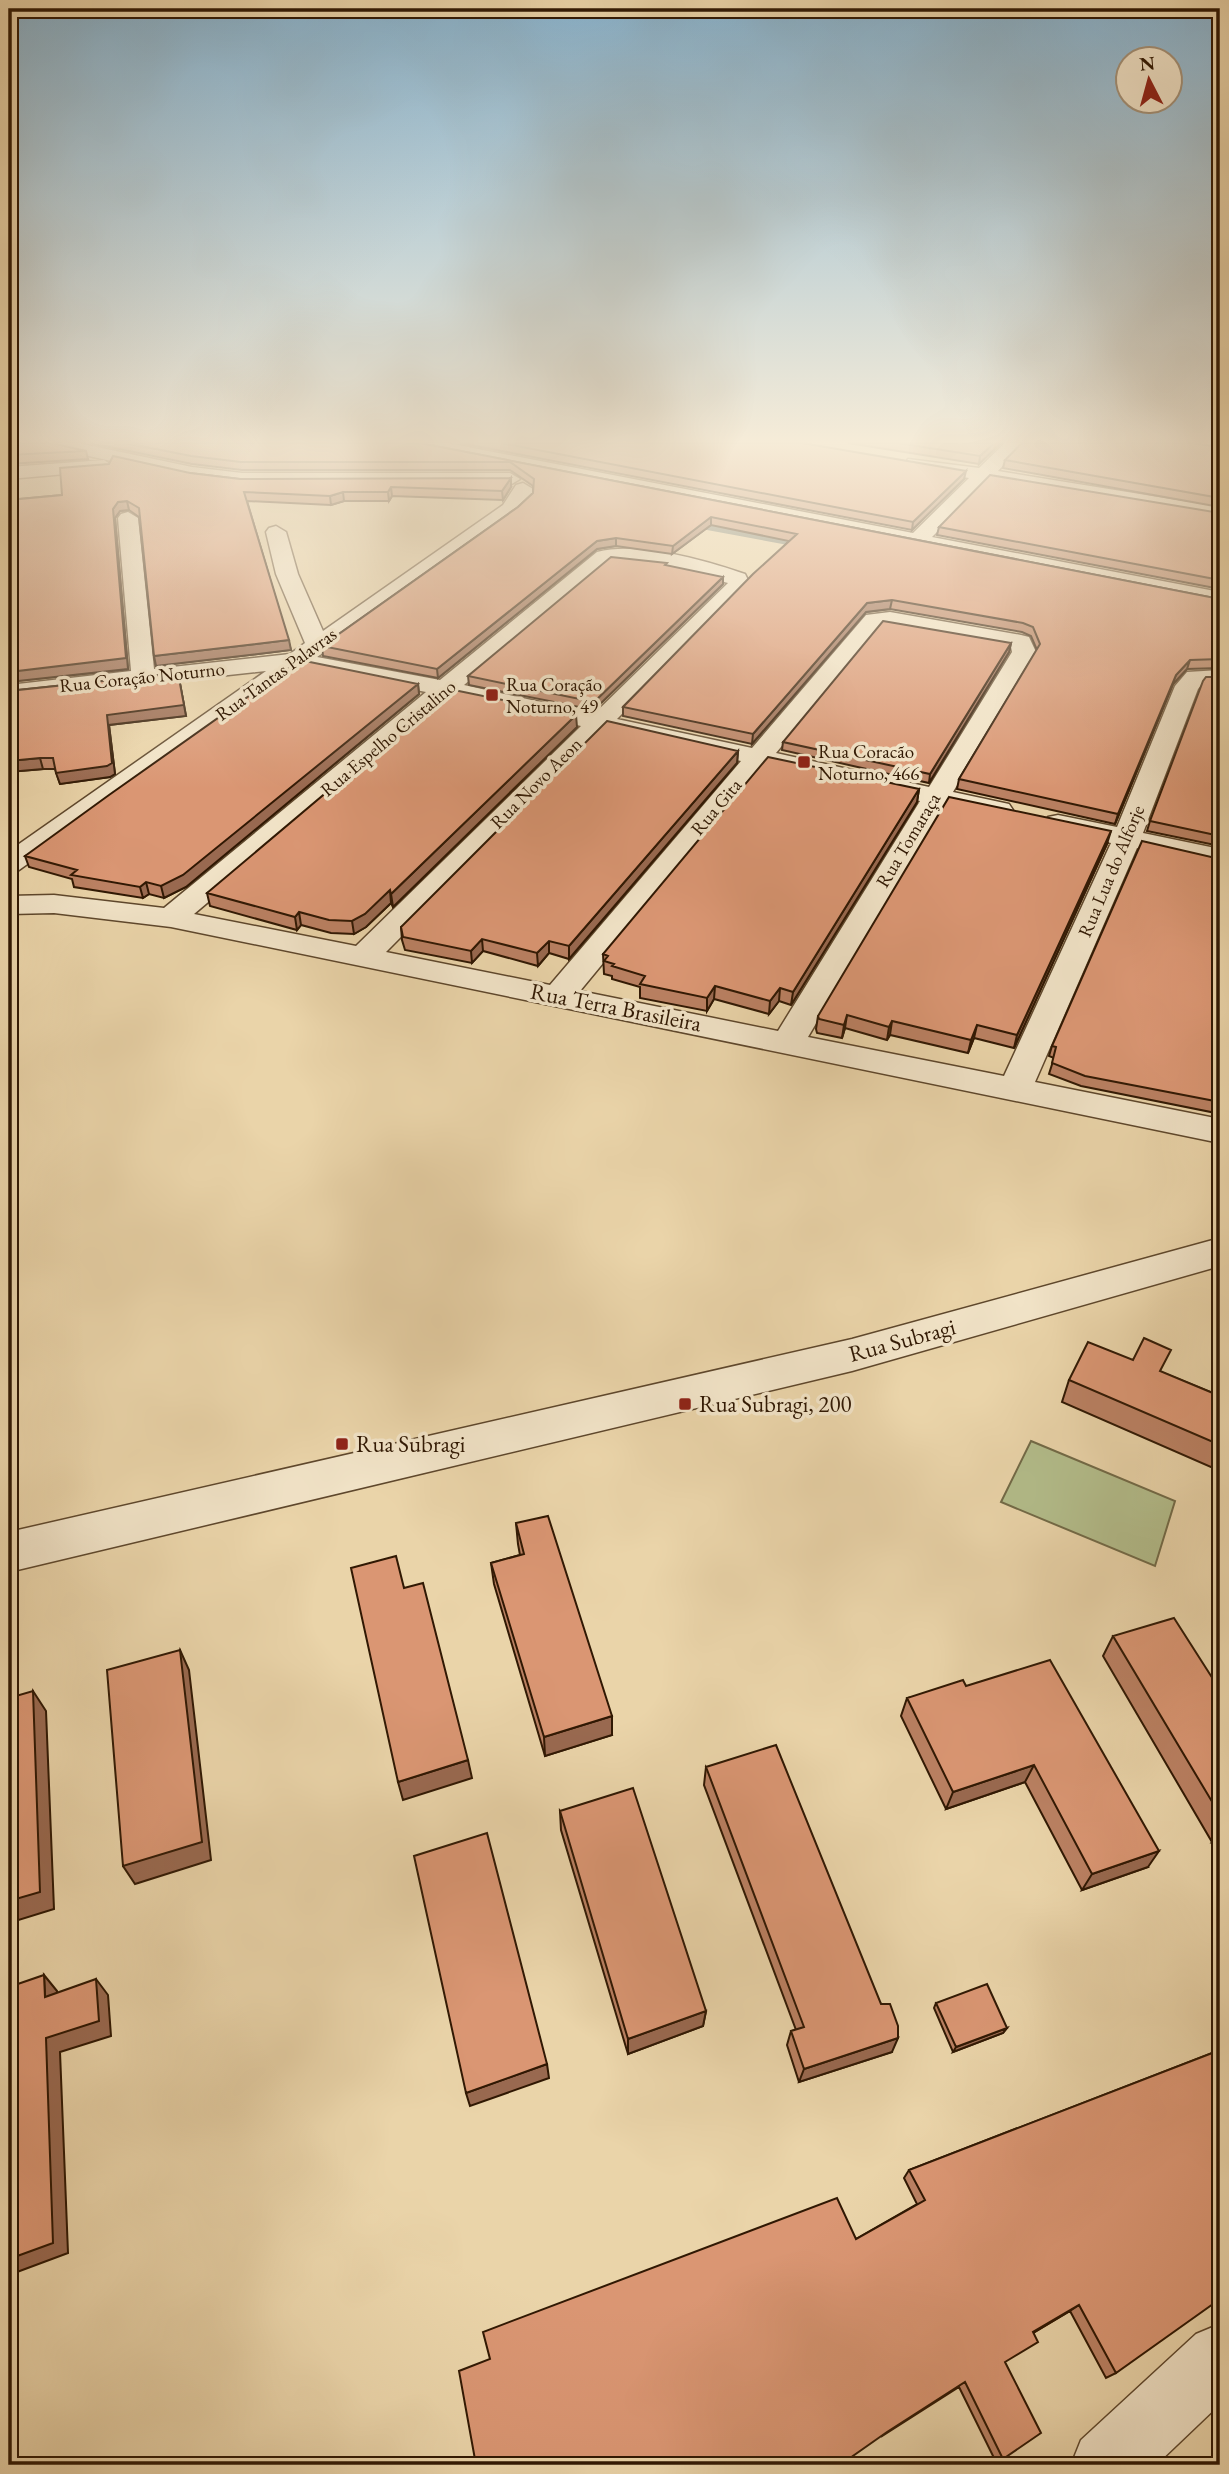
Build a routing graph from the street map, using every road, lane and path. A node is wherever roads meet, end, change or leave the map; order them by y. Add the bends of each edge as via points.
1 (132, 558) edge
2 (283, 558) edge
3 (439, 558) edge
4 (601, 558) edge
5 (640, 558) edge
6 (1012, 558) edge
7 (1220, 599) edge
8 (874, 620) joint
9 (317, 643) junction
10 (297, 660) junction
11 (143, 676) junction
12 (1220, 677) edge
13 (447, 689) junction
14 (9, 692) edge
15 (598, 721) junction
16 (758, 756) junction
17 (935, 795) junction
18 (1127, 838) junction
19 (1220, 858) edge
20 (9, 864) edge
21 (9, 905) edge
22 (171, 918) junction
23 (364, 956) junction
24 (559, 995) junction
25 (788, 1042) junction
26 (1015, 1089) junction
27 (1220, 1131) edge
28 (1220, 1251) edge
29 (9, 1552) edge
30 (1220, 2358) edge
31 (1105, 2465) edge

1 - 11 street
2 - 9 street
3 - 9 street, Rua Tantas Palavras
4 - 13 street, Rua Espelho Cristalino
5 - 15 street, Rua Novo Aeon via 703,569 739,582
6 - 7 street
8 - 16 street, Rua Gita
8 - 17 street, Rua Tomaraça via 1018,641 1025,647
9 - 10 street, Rua Tantas Palavras
10 - 11 street, Rua Coração Noturno
10 - 13 street, Rua Coração Noturno
10 - 20 street, Rua Tantas Palavras
11 - 14 street, Rua Coração Noturno
12 - 18 street, Rua Lua do Alforje via 1190,680
13 - 15 street, Rua Coração Noturno
13 - 22 street, Rua Espelho Cristalino
15 - 16 street, Rua Coração Noturno
15 - 23 street, Rua Novo Aeon
16 - 17 street, Rua Coração Noturno
16 - 24 street, Rua Gita
17 - 18 street, Rua Coração Noturno
17 - 25 street, Rua Tomaraça
18 - 19 street, Rua Coração Noturno
18 - 26 street, Rua Lua do Alforje
21 - 22 street, Rua Terra Brasileira via 77,906
22 - 23 street, Rua Terra Brasileira
23 - 24 street, Rua Terra Brasileira
24 - 25 street, Rua Terra Brasileira
25 - 26 street, Rua Terra Brasileira
26 - 27 street, Rua Terra Brasileira
28 - 29 street, Rua Subragi via 852,1355
30 - 31 street

